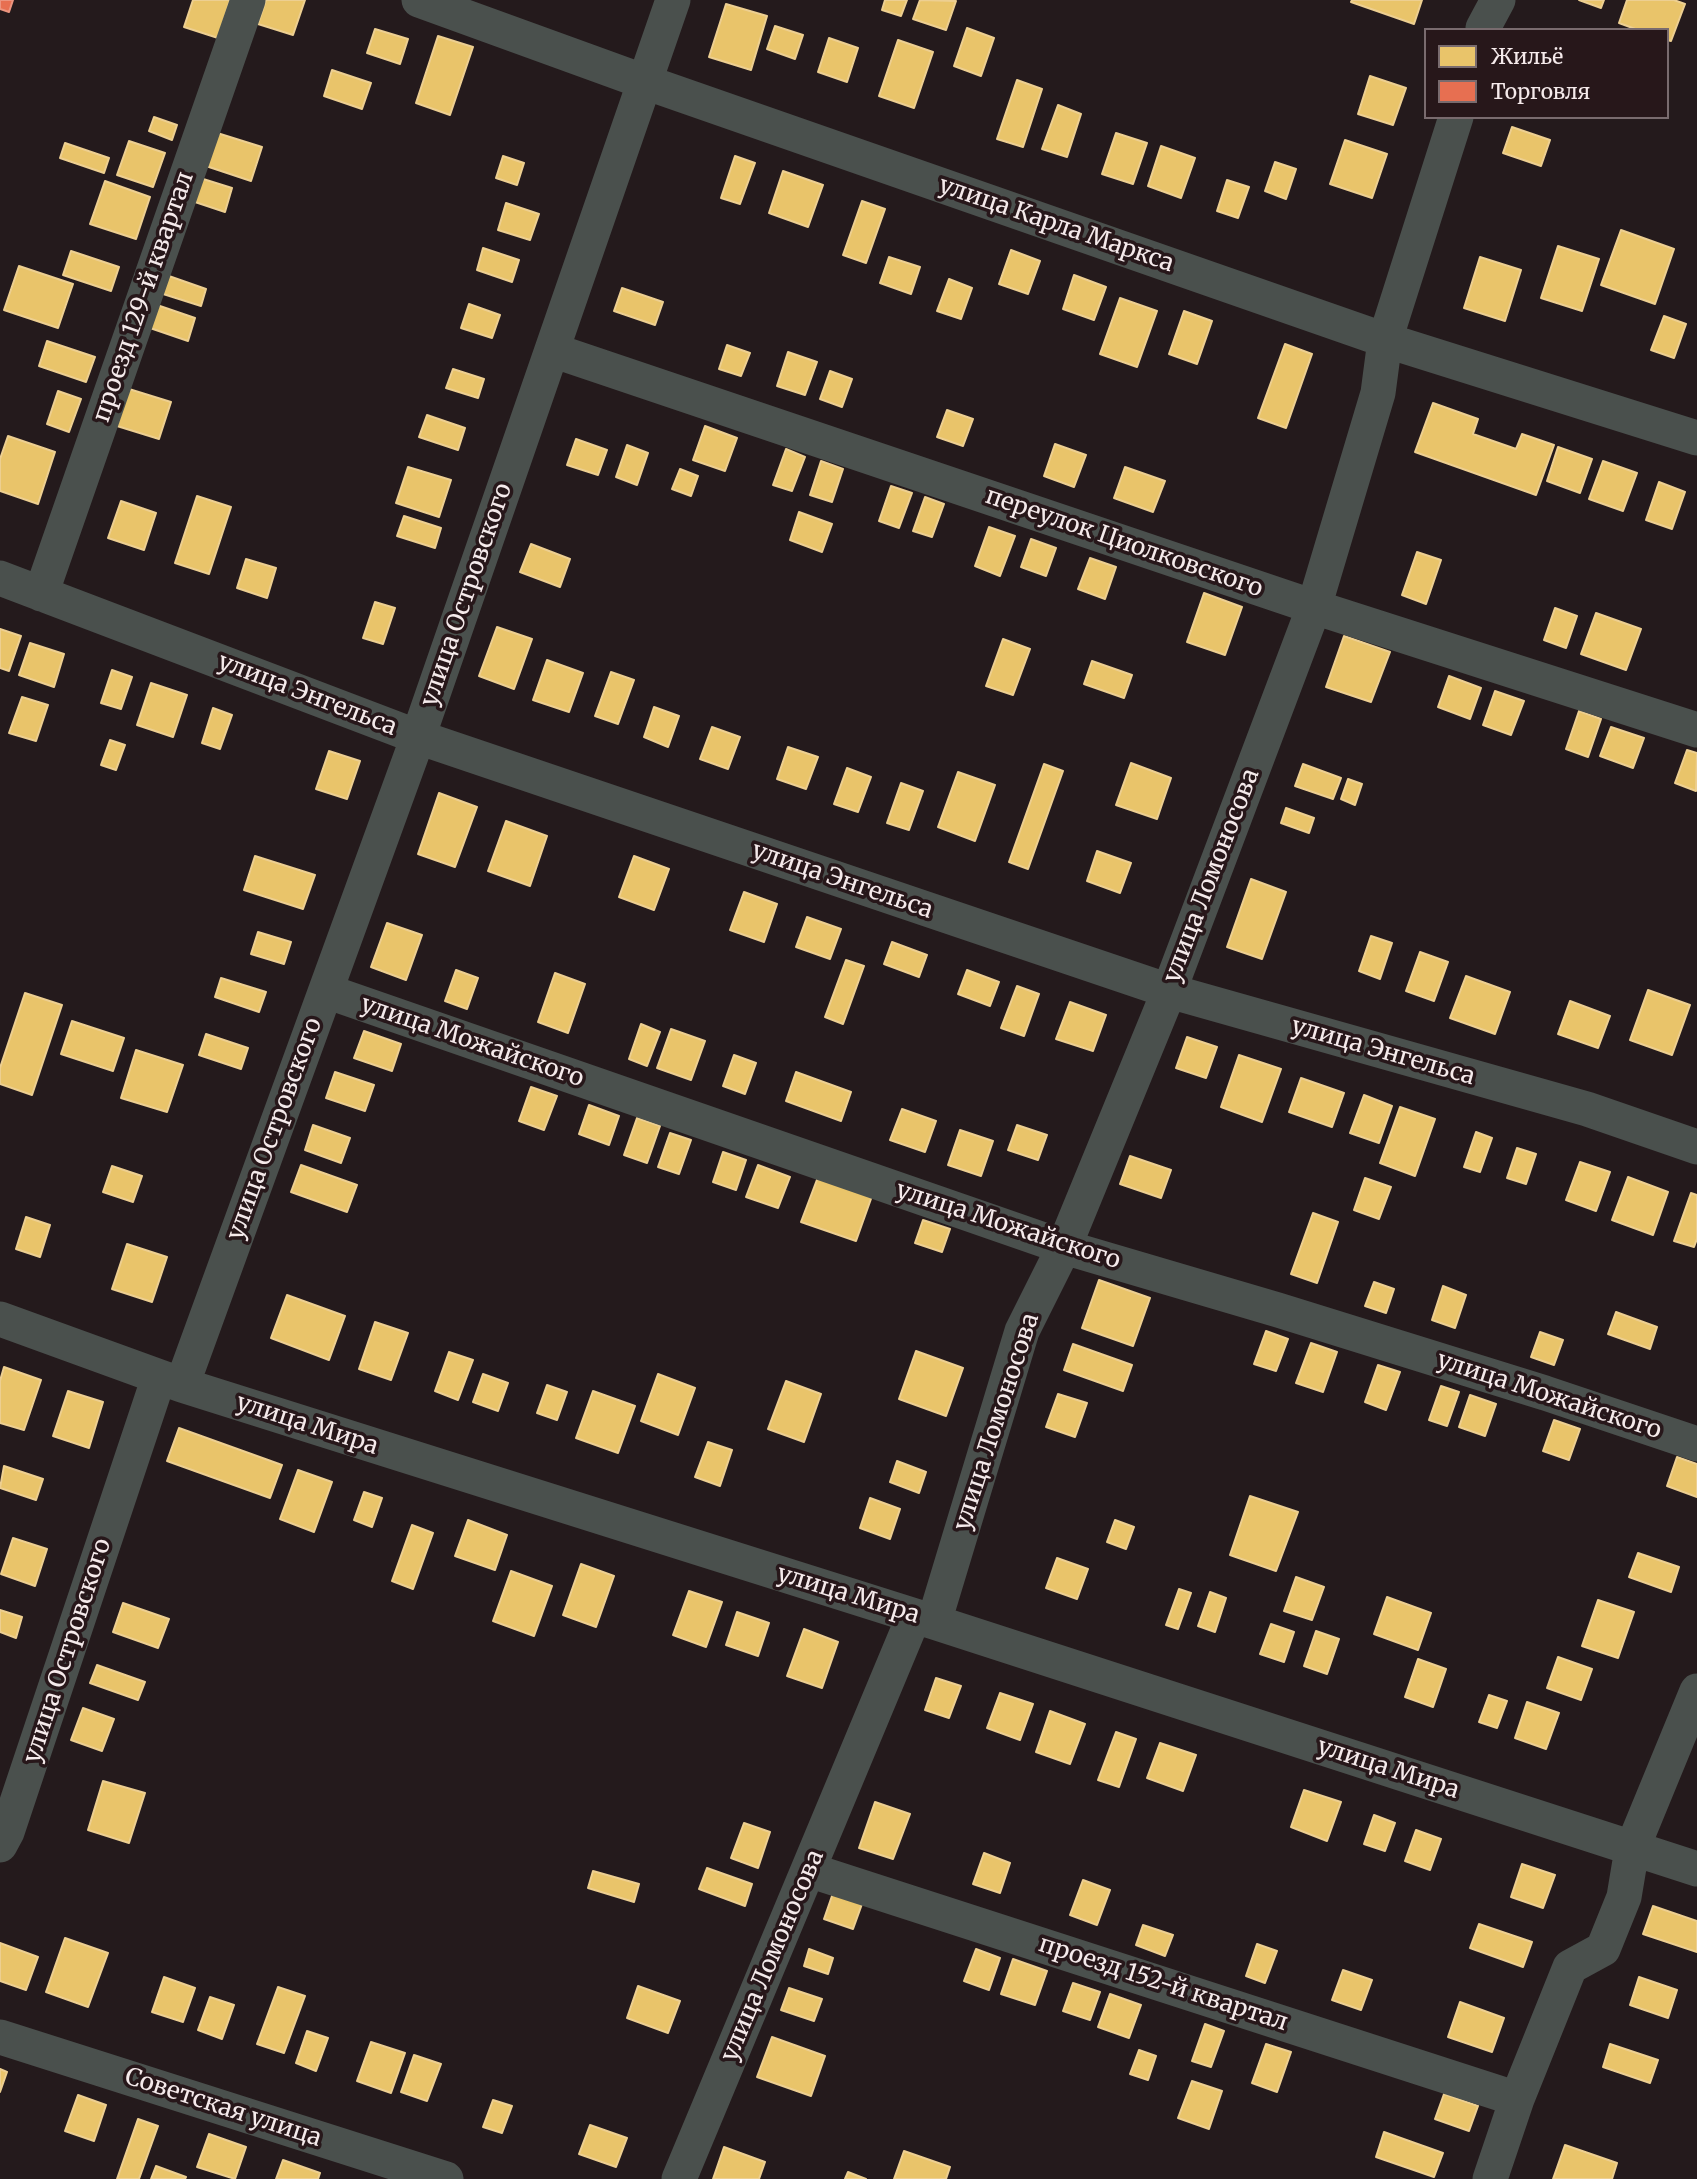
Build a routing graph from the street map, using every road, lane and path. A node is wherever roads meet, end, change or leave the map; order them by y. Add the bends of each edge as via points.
1 (248, 0) edge
2 (419, 0) edge
3 (673, 0) edge
4 (645, 82) junction
5 (1455, 119) edge
6 (1385, 340) junction
7 (552, 350) junction
8 (1697, 438) edge
9 (0, 578) edge
10 (41, 594) junction
11 (1314, 607) junction
12 (1697, 730) edge
13 (418, 737) junction
14 (326, 991) junction
15 (1168, 991) junction
16 (1697, 1147) edge
17 (1064, 1247) junction
18 (0, 1319) edge
19 (170, 1381) junction
20 (1697, 1444) edge
21 (924, 1619) junction
22 (1697, 1691) edge
23 (0, 1845) edge
24 (1632, 1849) junction
25 (1697, 1869) edge
26 (808, 1870) junction
27 (0, 2037) edge
28 (1517, 2099) junction
29 (446, 2179) edge
30 (679, 2179) edge
31 (1490, 2179) edge

1 - 10 street, проезд 129-й квартал
2 - 4 street, улица Карла Маркса
3 - 4 street, улица Островского
4 - 6 street, улица Карла Маркса
4 - 7 street, улица Островского
5 - 6 street, улица Ломоносова
6 - 8 street, улица Карла Маркса
6 - 11 street, улица Ломоносова via 1378,393
7 - 11 street, переулок Циолковского
7 - 13 street, улица Островского
9 - 10 street, улица Энгельса
10 - 13 street, улица Энгельса
11 - 12 street, переулок Циолковского
11 - 15 street, улица Ломоносова
13 - 14 street, улица Островского
13 - 15 street, улица Энгельса
14 - 17 street, улица Можайского
14 - 19 street, улица Островского
15 - 16 street, улица Энгельса via 1587,1109
15 - 17 street, улица Ломоносова
17 - 20 street, улица Можайского via 1465,1368
17 - 21 street, улица Ломоносова via 1022,1331
18 - 19 street, улица Мира
19 - 21 street, улица Мира
19 - 23 street, улица Островского
21 - 24 street, улица Мира
21 - 26 street, улица Ломоносова
22 - 24 street
24 - 25 street, улица Мира
24 - 28 street via 1625,1896 1603,1950 1570,1967
26 - 28 street, проезд 152-й квартал
26 - 30 street, улица Ломоносова
27 - 29 street, Советская улица
28 - 31 street

